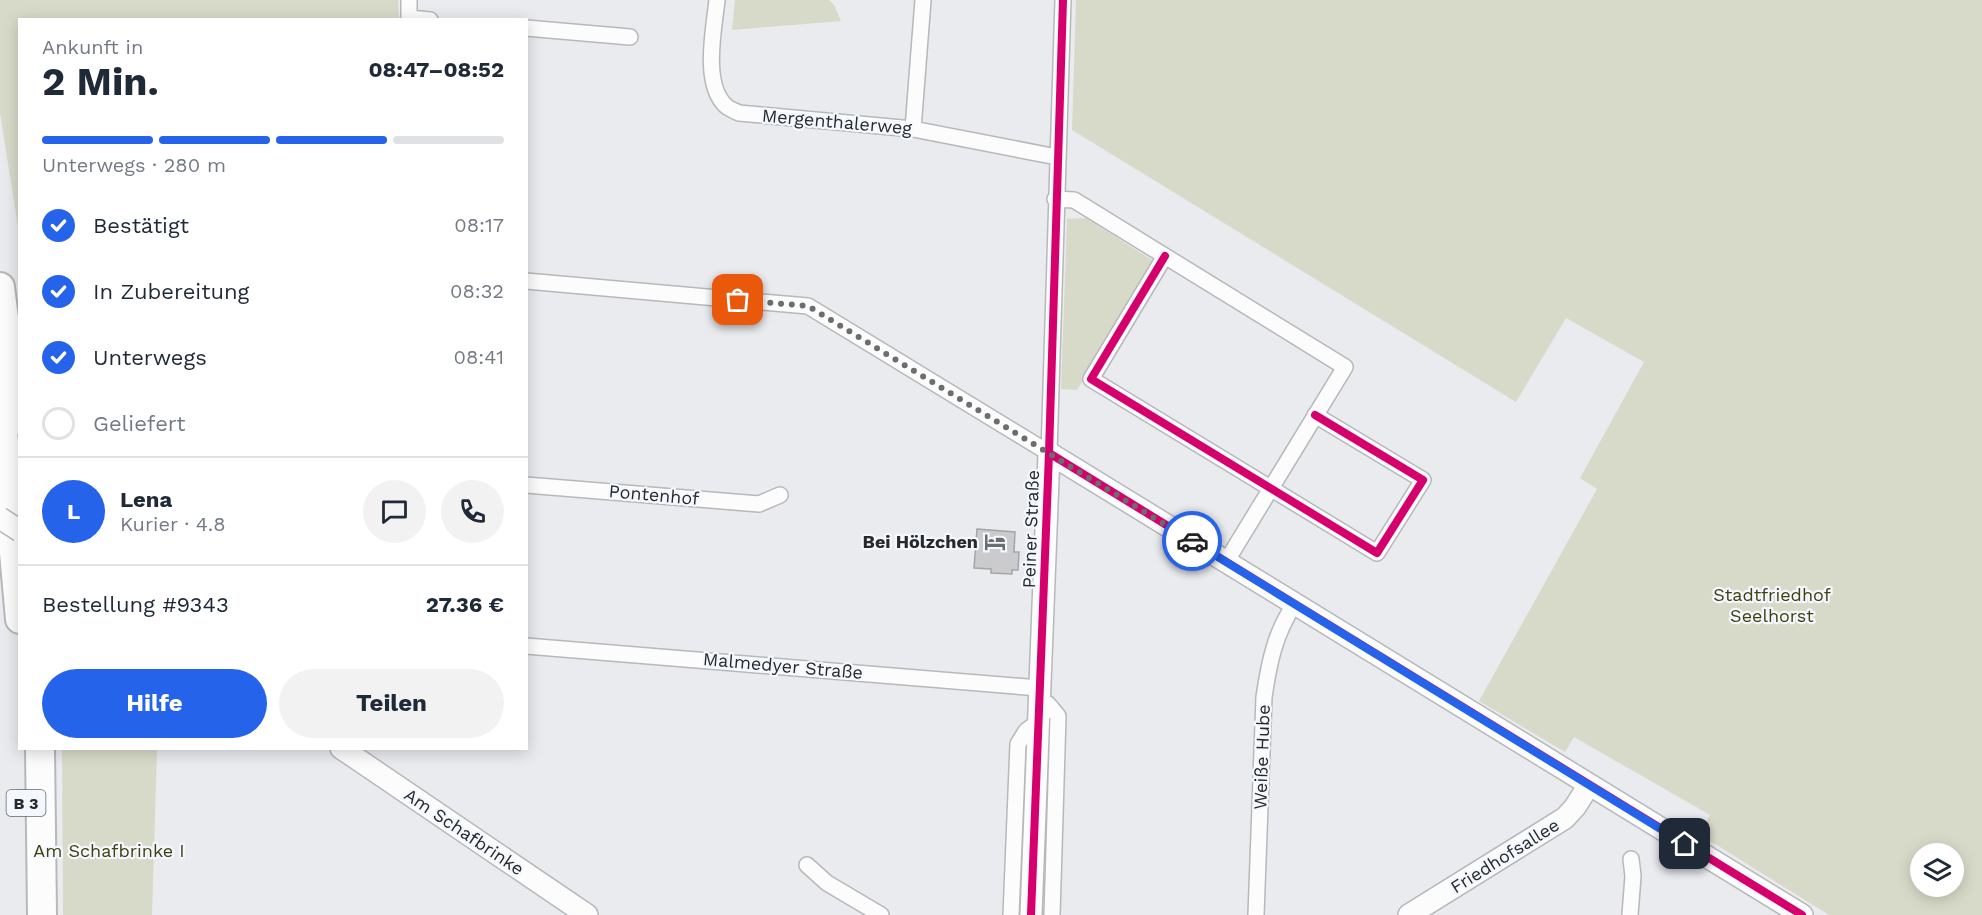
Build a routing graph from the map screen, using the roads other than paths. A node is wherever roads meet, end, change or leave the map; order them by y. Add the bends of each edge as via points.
1 (409, 0) edge
2 (717, 0) edge
3 (923, 0) edge
4 (1063, 0) edge
5 (409, 18) edge
6 (528, 28) edge
7 (630, 37) dead end
8 (913, 129) junction
9 (1057, 157) junction
10 (1055, 199) junction
11 (1165, 256) junction
12 (528, 281) edge
13 (0, 287) edge
14 (0, 398) edge
15 (1315, 415) junction
16 (18, 427) edge
17 (1049, 453) junction
18 (528, 485) edge
19 (1271, 489) junction
20 (780, 495) dead end
21 (0, 518) edge
22 (18, 530) edge
23 (1226, 562) junction
24 (18, 597) edge
25 (1294, 604) junction
26 (528, 646) edge
27 (1039, 705) junction
28 (24, 750) edge
29 (40, 750) edge
30 (344, 750) edge
31 (1588, 785) junction
32 (1631, 859) dead end
33 (807, 865) dead end
34 (27, 915) edge
35 (42, 915) edge
36 (587, 915) edge
37 (882, 915) edge
38 (1011, 915) edge
39 (1031, 915) edge
40 (1052, 915) edge
41 (1256, 915) edge
42 (1409, 915) edge
43 (1630, 915) edge
44 (1802, 915) edge

1 - 5 street
2 - 8 street, Mergenthalerweg via 711,67 715,89 726,106 739,113
3 - 8 street
4 - 9 street, Peiner Straße
6 - 7 street
8 - 9 street, Mergenthalerweg
9 - 10 street, Peiner Straße
10 - 11 street via 1074,200
10 - 17 street, Peiner Straße
11 - 15 street via 1345,367
11 - 19 street via 1091,380
12 - 17 street via 808,306
13 - 16 highway
14 - 24 highway
15 - 19 street
15 - 19 street via 1423,480 1377,553
17 - 23 street
17 - 27 street, Peiner Straße
18 - 20 street, Pontenhof via 759,504
19 - 23 street
21 - 22 street, bridge
23 - 25 street
25 - 31 street
25 - 41 street, Weiße Hube via 1279,631 1264,697
26 - 27 street, Malmedyer Straße
27 - 38 street via 1018,744
27 - 39 street, Peiner Straße
27 - 40 street via 1047,704 1058,716
28 - 34 highway, B 3
29 - 35 highway, B 3
30 - 36 street, Am Schafbrinke
31 - 42 street, Friedhofsallee via 1565,818
31 - 44 street
32 - 43 street
33 - 37 street via 827,883

